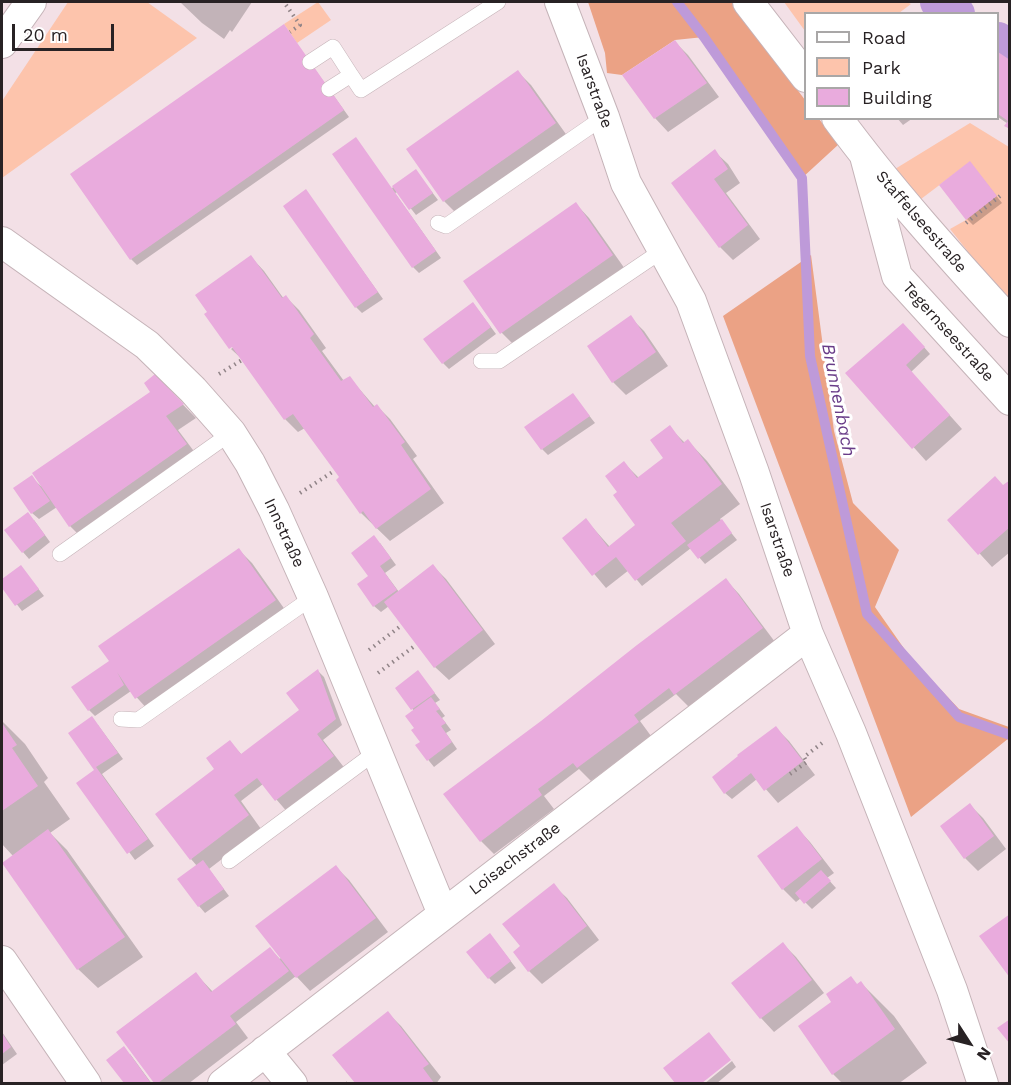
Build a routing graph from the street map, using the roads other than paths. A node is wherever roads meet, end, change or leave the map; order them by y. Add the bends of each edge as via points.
1 (31, 2) edge
2 (498, 2) edge
3 (560, 2) edge
4 (748, 2) edge
5 (2, 44) edge
6 (310, 62) dead end
7 (804, 74) edge
8 (351, 75) junction
9 (329, 89) dead end
10 (604, 117) junction
11 (838, 120) edge
12 (865, 156) junction
13 (438, 223) dead end
14 (2, 242) edge
15 (663, 250) junction
16 (1010, 322) edge
17 (481, 361) dead end
18 (1010, 400) edge
19 (231, 433) junction
20 (60, 554) dead end
21 (314, 597) junction
22 (808, 634) junction
23 (121, 719) dead end
24 (376, 752) junction
25 (229, 861) dead end
26 (443, 914) junction
27 (2, 961) edge
28 (265, 1051) junction
29 (86, 1083) edge
30 (222, 1083) edge
31 (292, 1083) edge
32 (983, 1083) edge

1 - 5 street
2 - 8 lane via 362,90
3 - 10 street, Isarstraße
4 - 7 street
6 - 8 lane via 333,47
8 - 9 lane
10 - 13 lane via 446,226
10 - 15 street, Isarstraße via 626,183
11 - 12 street, Staffelseestraße
12 - 16 street, Staffelseestraße
12 - 18 street, Tegernseestraße via 897,276
14 - 19 street, Innstraße via 147,345
15 - 17 lane via 499,361
15 - 22 street, Isarstraße via 691,300
19 - 20 lane
19 - 21 street, Innstraße via 274,510
21 - 23 lane via 138,720
21 - 24 street, Innstraße
22 - 26 street, Loisachstraße
22 - 32 street, Isarstraße via 952,990
24 - 25 lane
24 - 26 street, Innstraße
26 - 28 street, Loisachstraße
27 - 29 street
28 - 30 street, Loisachstraße
28 - 31 street

